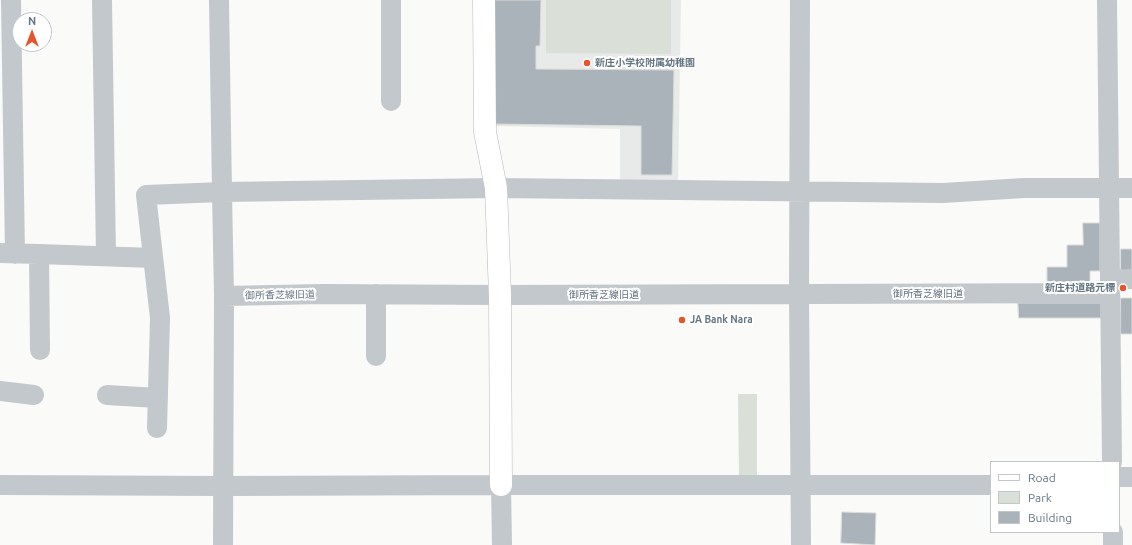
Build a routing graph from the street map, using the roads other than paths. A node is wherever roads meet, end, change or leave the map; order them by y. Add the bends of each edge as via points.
1 (11, 0) edge
2 (102, 0) edge
3 (220, 0) edge
4 (391, 0) edge
5 (484, 0) edge
6 (800, 0) edge
7 (1107, 0) edge
8 (392, 101) dead end
9 (496, 188) junction
10 (1109, 188) junction
11 (1132, 188) edge
12 (799, 191) junction
13 (222, 192) junction
14 (8, 253) edge
15 (39, 254) junction
16 (106, 256) junction
17 (153, 258) junction
18 (1132, 279) edge
19 (1110, 286) junction
20 (376, 294) junction
21 (799, 294) junction
22 (500, 295) junction
23 (224, 296) junction
24 (40, 350) dead end
25 (376, 356) dead end
26 (0, 392) edge
27 (34, 395) dead end
28 (108, 395) dead end
29 (158, 398) junction
30 (156, 428) dead end
31 (1112, 461) edge
32 (1120, 477) edge
33 (1132, 477) edge
34 (501, 484) junction
35 (0, 485) edge
36 (990, 485) edge
37 (224, 486) junction
38 (801, 486) junction
39 (1113, 533) edge
40 (224, 545) edge
41 (502, 545) edge
42 (801, 545) edge
43 (1114, 545) edge

1 - 14 street
2 - 16 street
3 - 13 street
4 - 8 street
5 - 9 street via 485,132
6 - 12 street
7 - 10 street
9 - 12 street
9 - 13 street
9 - 22 street
10 - 11 street
10 - 12 street via 1024,188 943,193
10 - 19 street
12 - 21 street
13 - 17 street via 146,195
13 - 23 street
14 - 15 street
15 - 16 street
15 - 24 street
16 - 17 street
17 - 29 street via 160,318
18 - 19 street, 御所香芝線旧道
19 - 21 street, 御所香芝線旧道
19 - 31 street
20 - 22 street, 御所香芝線旧道
20 - 23 street, 御所香芝線旧道
20 - 25 street
21 - 22 street, 御所香芝線旧道
21 - 38 street
22 - 34 street
23 - 37 street
26 - 27 street
28 - 29 street
29 - 30 street
32 - 33 street
34 - 37 street
34 - 38 street
34 - 41 street
35 - 37 street
36 - 38 street
37 - 40 street
38 - 42 street
39 - 43 street

